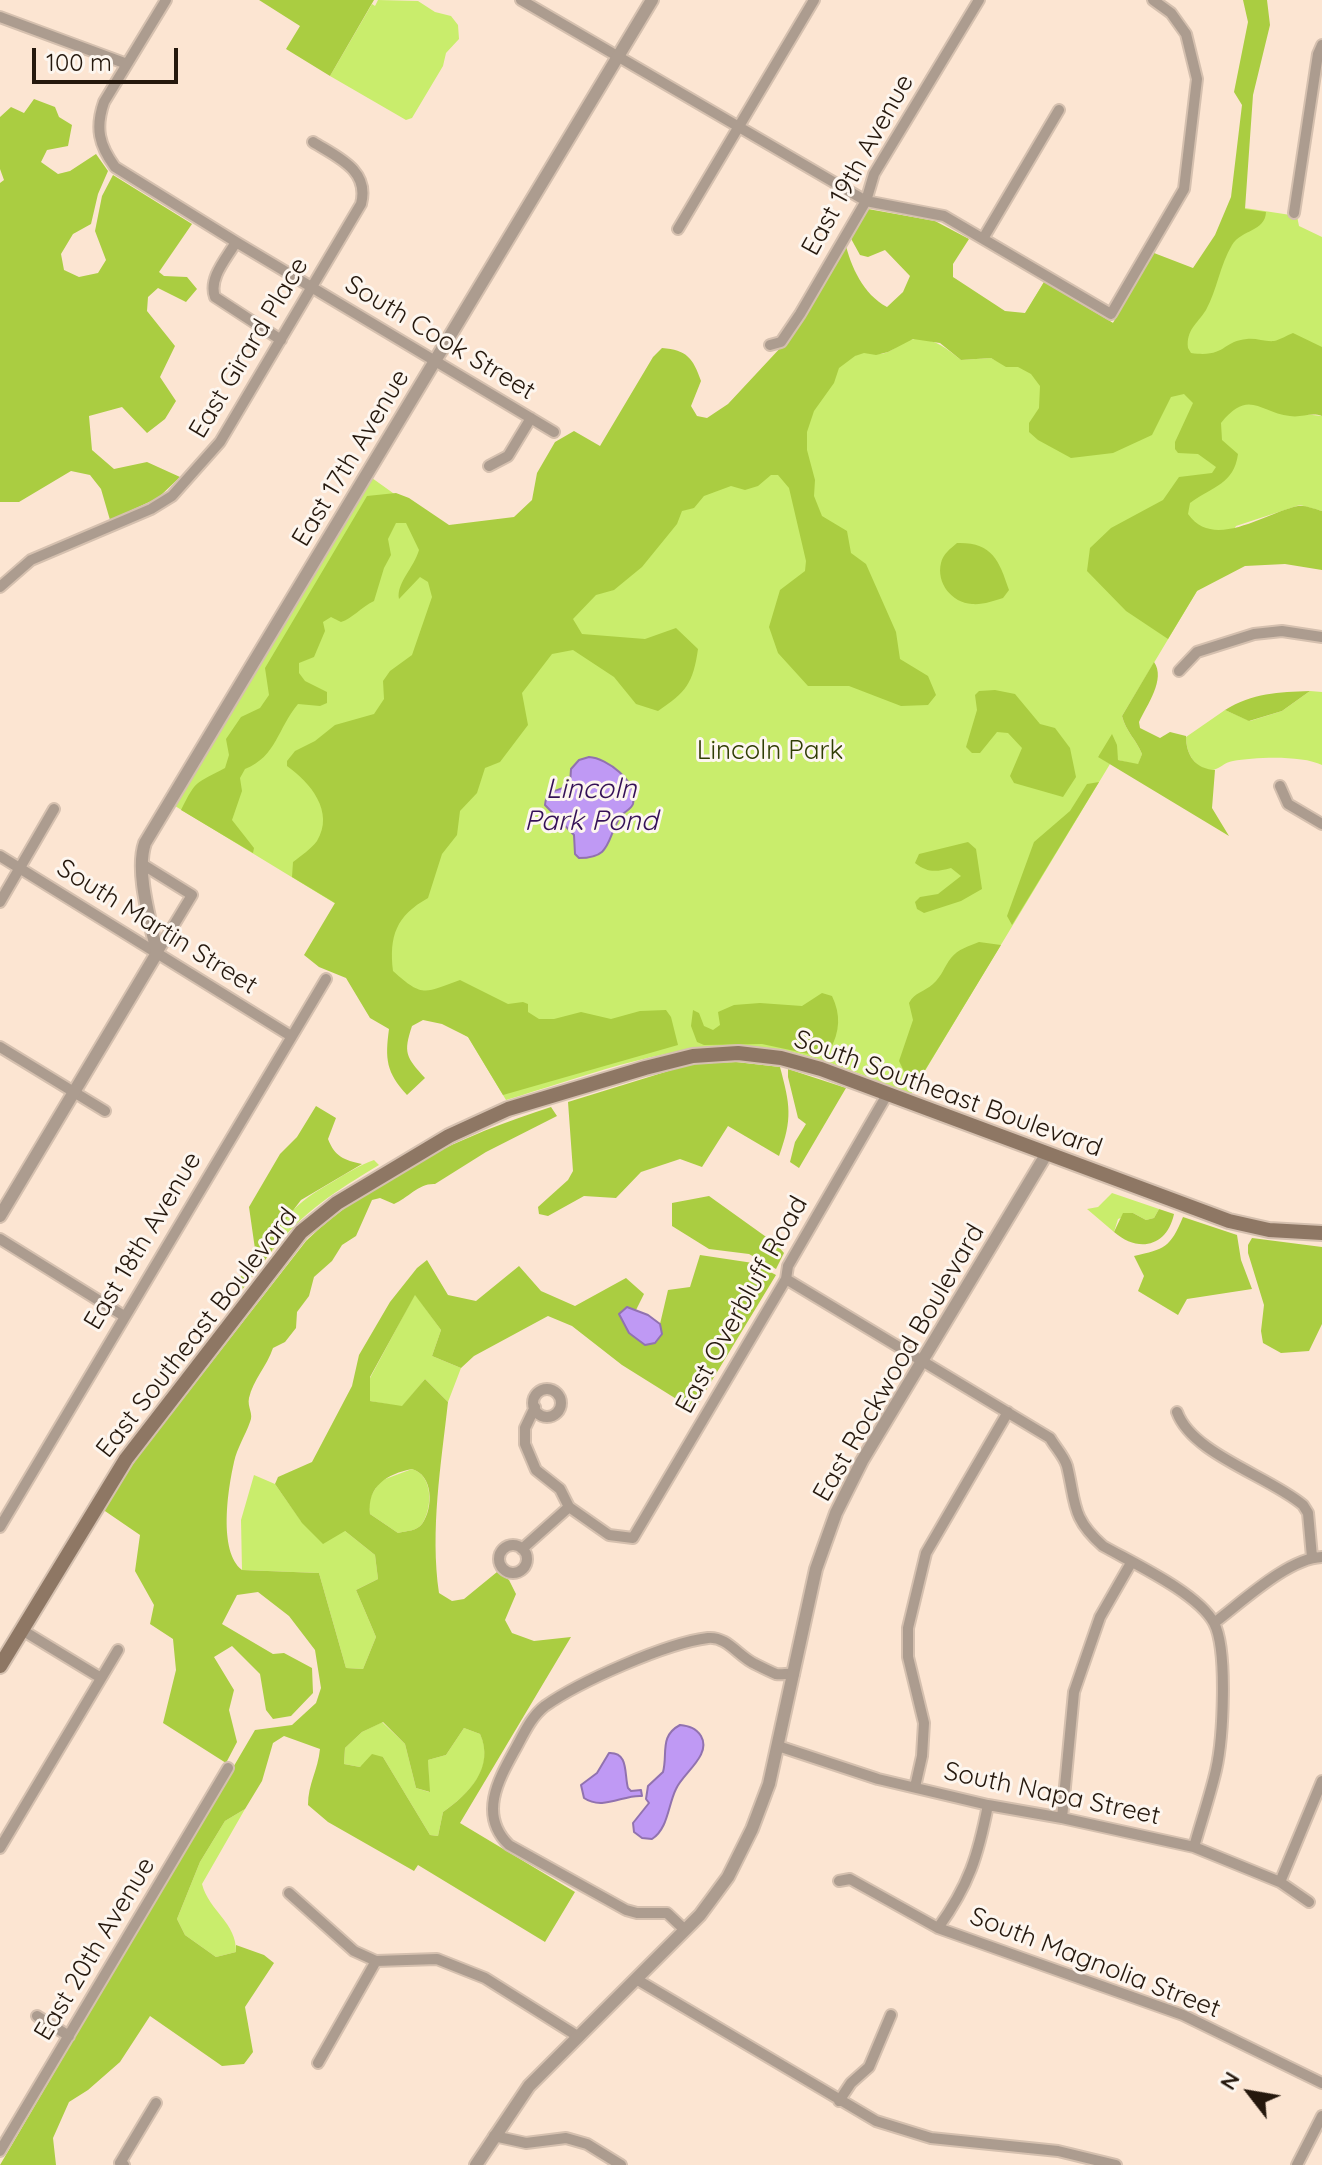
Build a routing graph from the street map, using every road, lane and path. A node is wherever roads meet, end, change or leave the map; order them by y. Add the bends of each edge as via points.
1 (166, 0) edge
2 (521, 0) edge
3 (652, 0) edge
4 (814, 0) edge
5 (979, 0) edge
6 (1153, 0) edge
7 (0, 17) edge
8 (1322, 45) edge
9 (618, 56) junction
10 (127, 64) junction
11 (1316, 107) edge
12 (1059, 110) dead end
13 (738, 128) junction
14 (313, 142) dead end
15 (866, 201) junction
16 (1294, 213) dead end
17 (678, 229) dead end
18 (984, 237) junction
19 (236, 242) junction
20 (312, 287) junction
21 (281, 340) junction
22 (770, 345) dead end
23 (435, 361) junction
24 (531, 418) junction
25 (554, 432) dead end
26 (489, 466) dead end
27 (0, 587) edge
28 (1322, 637) edge
29 (1179, 671) dead end
30 (1280, 786) dead end
31 (54, 809) dead end
32 (1322, 824) edge
33 (0, 856) edge
34 (142, 864) junction
35 (20, 868) junction
36 (0, 902) edge
37 (157, 953) junction
38 (326, 979) dead end
39 (291, 1036) junction
40 (0, 1047) edge
41 (74, 1093) junction
42 (888, 1093) junction
43 (508, 1109) joint
44 (105, 1111) dead end
45 (1047, 1153) junction
46 (0, 1216) edge
47 (1322, 1233) edge
48 (0, 1239) edge
49 (786, 1279) junction
50 (124, 1316) junction
51 (924, 1360) junction
52 (535, 1407) dead end
53 (1008, 1412) junction
54 (1177, 1412) dead end
55 (569, 1507) junction
56 (0, 1527) edge
57 (522, 1549) dead end
58 (1317, 1557) edge
59 (1131, 1563) junction
60 (1214, 1623) junction
61 (22, 1630) junction
62 (118, 1650) dead end
63 (0, 1666) edge
64 (789, 1673) junction
65 (101, 1678) junction
66 (778, 1746) junction
67 (228, 1768) dead end
68 (1322, 1781) edge
69 (915, 1787) junction
70 (988, 1805) junction
71 (1062, 1818) junction
72 (1194, 1847) junction
73 (0, 1848) edge
74 (839, 1881) dead end
75 (1280, 1882) junction
76 (289, 1893) dead end
77 (1309, 1902) dead end
78 (680, 1926) junction
79 (938, 1928) junction
80 (376, 1961) junction
81 (636, 1979) junction
82 (891, 2015) dead end
83 (37, 2016) dead end
84 (69, 2036) junction
85 (579, 2037) junction
86 (318, 2063) dead end
87 (1322, 2083) edge
88 (839, 2101) junction
89 (156, 2103) dead end
90 (1322, 2116) edge
91 (494, 2136) junction
92 (0, 2151) edge
93 (1058, 2151) junction
94 (122, 2164) edge
95 (476, 2165) edge
96 (621, 2165) edge
97 (1056, 2165) edge
98 (1116, 2165) edge
99 (1297, 2165) edge

1 - 10 street
2 - 9 street
3 - 9 street, East 17th Avenue
4 - 13 street
5 - 15 street, East 19th Avenue via 874,174
6 - 18 street via 1186,34 1197,79 1184,189 1111,314
7 - 10 street
8 - 11 street
9 - 13 street
9 - 23 street, East 17th Avenue
10 - 19 street, South Cook Street via 98,117 104,152 125,175
11 - 16 street
12 - 18 street
13 - 15 street
13 - 17 street
14 - 20 street, East Girard Place via 356,171 363,197
15 - 18 street via 934,213
15 - 22 street, East 19th Avenue via 788,333
19 - 20 street, South Cook Street
19 - 21 street via 215,277 213,291 220,302
20 - 21 street, East Girard Place
20 - 23 street, South Cook Street
21 - 27 street, East Girard Place via 220,442 172,496 31,560
23 - 24 street, South Cook Street
23 - 34 street, East 17th Avenue via 150,834
24 - 25 street, South Cook Street
24 - 26 street via 508,456
28 - 29 street via 1282,631 1254,634 1197,652
30 - 32 street via 1288,804
31 - 35 street
33 - 35 street, South Martin Street
34 - 37 street, East 17th Avenue
34 - 37 street via 192,895
35 - 36 street
35 - 37 street, South Martin Street
37 - 39 street, South Martin Street
37 - 41 street
38 - 39 street, East 18th Avenue
39 - 50 street, East 18th Avenue
40 - 41 street
41 - 44 street
41 - 46 street
42 - 43 main road, South Southeast Boulevard via 781,1058 719,1054 645,1068
42 - 45 main road, South Southeast Boulevard
42 - 49 street, East Overbluff Road via 788,1266
43 - 61 main road, East Southeast Boulevard via 443,1139 337,1203 301,1232 126,1459
45 - 47 main road, South Southeast Boulevard via 1229,1221
45 - 51 street, East Rockwood Boulevard
48 - 50 street
49 - 51 street
49 - 55 street, East Overbluff Road via 633,1538 609,1535
50 - 56 street, East 18th Avenue
51 - 53 street
51 - 64 street, East Rockwood Boulevard via 836,1513
52 - 55 street via 525,1428 525,1444 536,1470 560,1489
53 - 59 street via 1050,1438 1066,1463 1082,1524 1103,1546
53 - 69 street via 923,1564 908,1628 908,1657 924,1723
54 - 58 street via 1195,1439 1303,1505
55 - 57 street
58 - 60 street via 1290,1567
59 - 60 street via 1183,1593
59 - 71 street via 1100,1617 1074,1692
60 - 72 street via 1223,1681 1217,1768
61 - 63 main road, East Southeast Boulevard
61 - 65 street
62 - 65 street
64 - 66 street, East Rockwood Boulevard
64 - 78 street via 751,1662 713,1638 638,1659 543,1707 499,1778 493,1813 496,1829 509,1845 616,1906 637,1913 667,1913
65 - 73 street
66 - 69 street, South Napa Street
66 - 78 street, East Rockwood Boulevard via 752,1829 728,1877 700,1915
67 - 84 street, East 20th Avenue
68 - 75 street
69 - 70 street, South Napa Street
70 - 71 street, South Napa Street
70 - 79 street via 974,1867
71 - 72 street, South Napa Street
72 - 75 street, South Napa Street
74 - 79 street, South Magnolia Street via 850,1879
75 - 77 street, South Napa Street
76 - 80 street via 354,1951
78 - 81 street, East Rockwood Boulevard
79 - 87 street, South Magnolia Street via 1183,2015
80 - 85 street via 437,1959 485,1978
80 - 86 street
81 - 85 street, East Rockwood Boulevard
81 - 88 street
82 - 88 street via 869,2067
83 - 84 street
84 - 92 street, East 20th Avenue
85 - 91 street, East Rockwood Boulevard via 529,2086
88 - 93 street via 876,2121 931,2138
89 - 94 street
90 - 99 street
91 - 95 street, East Rockwood Boulevard
91 - 96 street via 526,2143 566,2138
93 - 97 street
93 - 98 street

